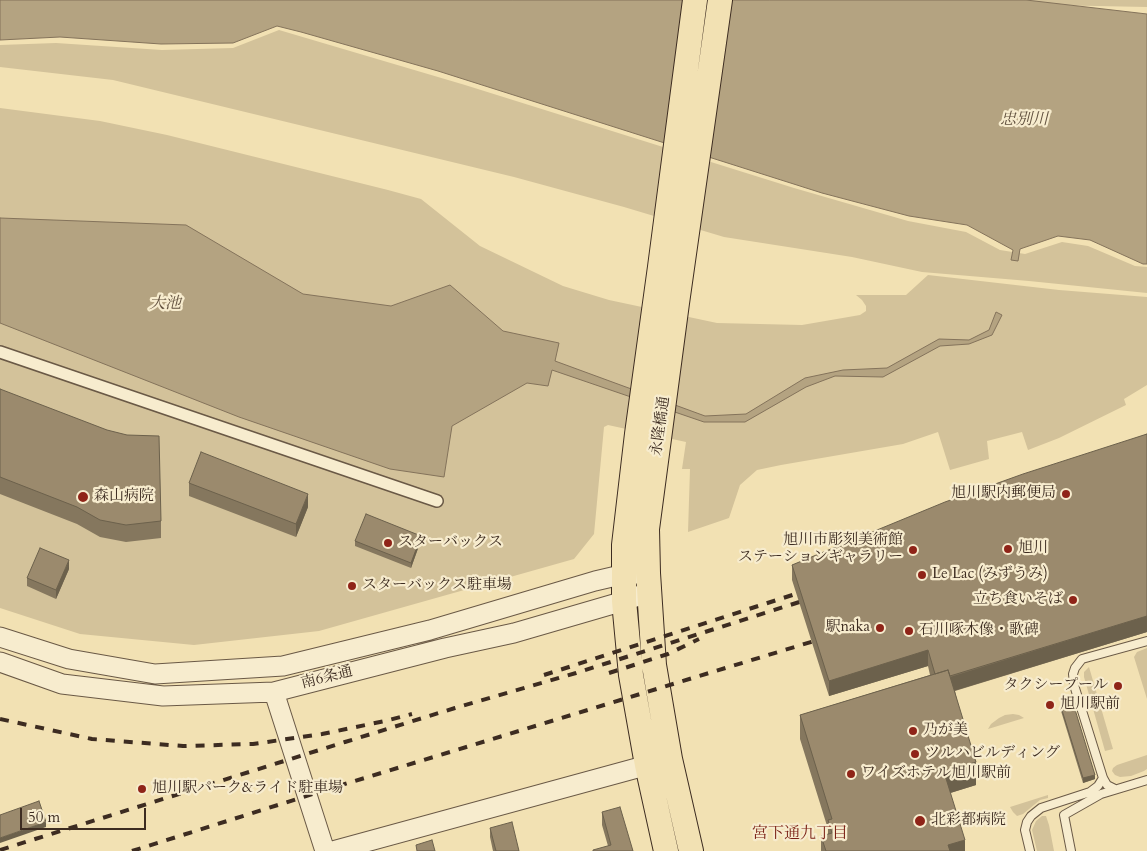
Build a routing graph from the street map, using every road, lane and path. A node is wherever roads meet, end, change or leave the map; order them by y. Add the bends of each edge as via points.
1 (695, 0) edge
2 (720, 0) edge
3 (674, 250) junction
4 (667, 299) junction
5 (0, 352) edge
6 (437, 501) dead end
7 (640, 580) junction
8 (624, 602) junction
9 (0, 637) edge
10 (1147, 641) edge
11 (0, 662) edge
12 (274, 692) junction
13 (670, 759) junction
14 (647, 765) junction
15 (1103, 778) junction
16 (1147, 780) edge
17 (1116, 789) junction
18 (325, 851) edge
19 (333, 851) edge
20 (666, 851) edge
21 (691, 851) edge
22 (1030, 851) edge
23 (1071, 851) edge

1 - 3 main road, 永隆橋通
2 - 3 main road, 永隆橋通
3 - 4 main road, 永隆橋通
4 - 7 main road, 永隆橋通 via 658,443
4 - 7 main road, 永隆橋通 via 637,434 624,545
5 - 6 street
7 - 8 main road, 永隆橋通
7 - 9 street, 南6条通 via 595,581 430,630 283,666 155,674 69,659
7 - 13 main road, 永隆橋通
8 - 12 street, 南6条通 via 514,633
8 - 14 main road, 永隆橋通
10 - 15 lane via 1082,660 1075,668 1074,685
11 - 12 street, 南6条通 via 62,684 163,696
12 - 18 street
13 - 14 street
13 - 21 main road, 永隆橋通
14 - 19 street
14 - 20 main road, 永隆橋通
15 - 17 lane via 1107,785
15 - 22 lane via 1090,792 1041,808 1031,816 1024,830
16 - 17 lane
17 - 23 lane via 1100,794 1064,815

